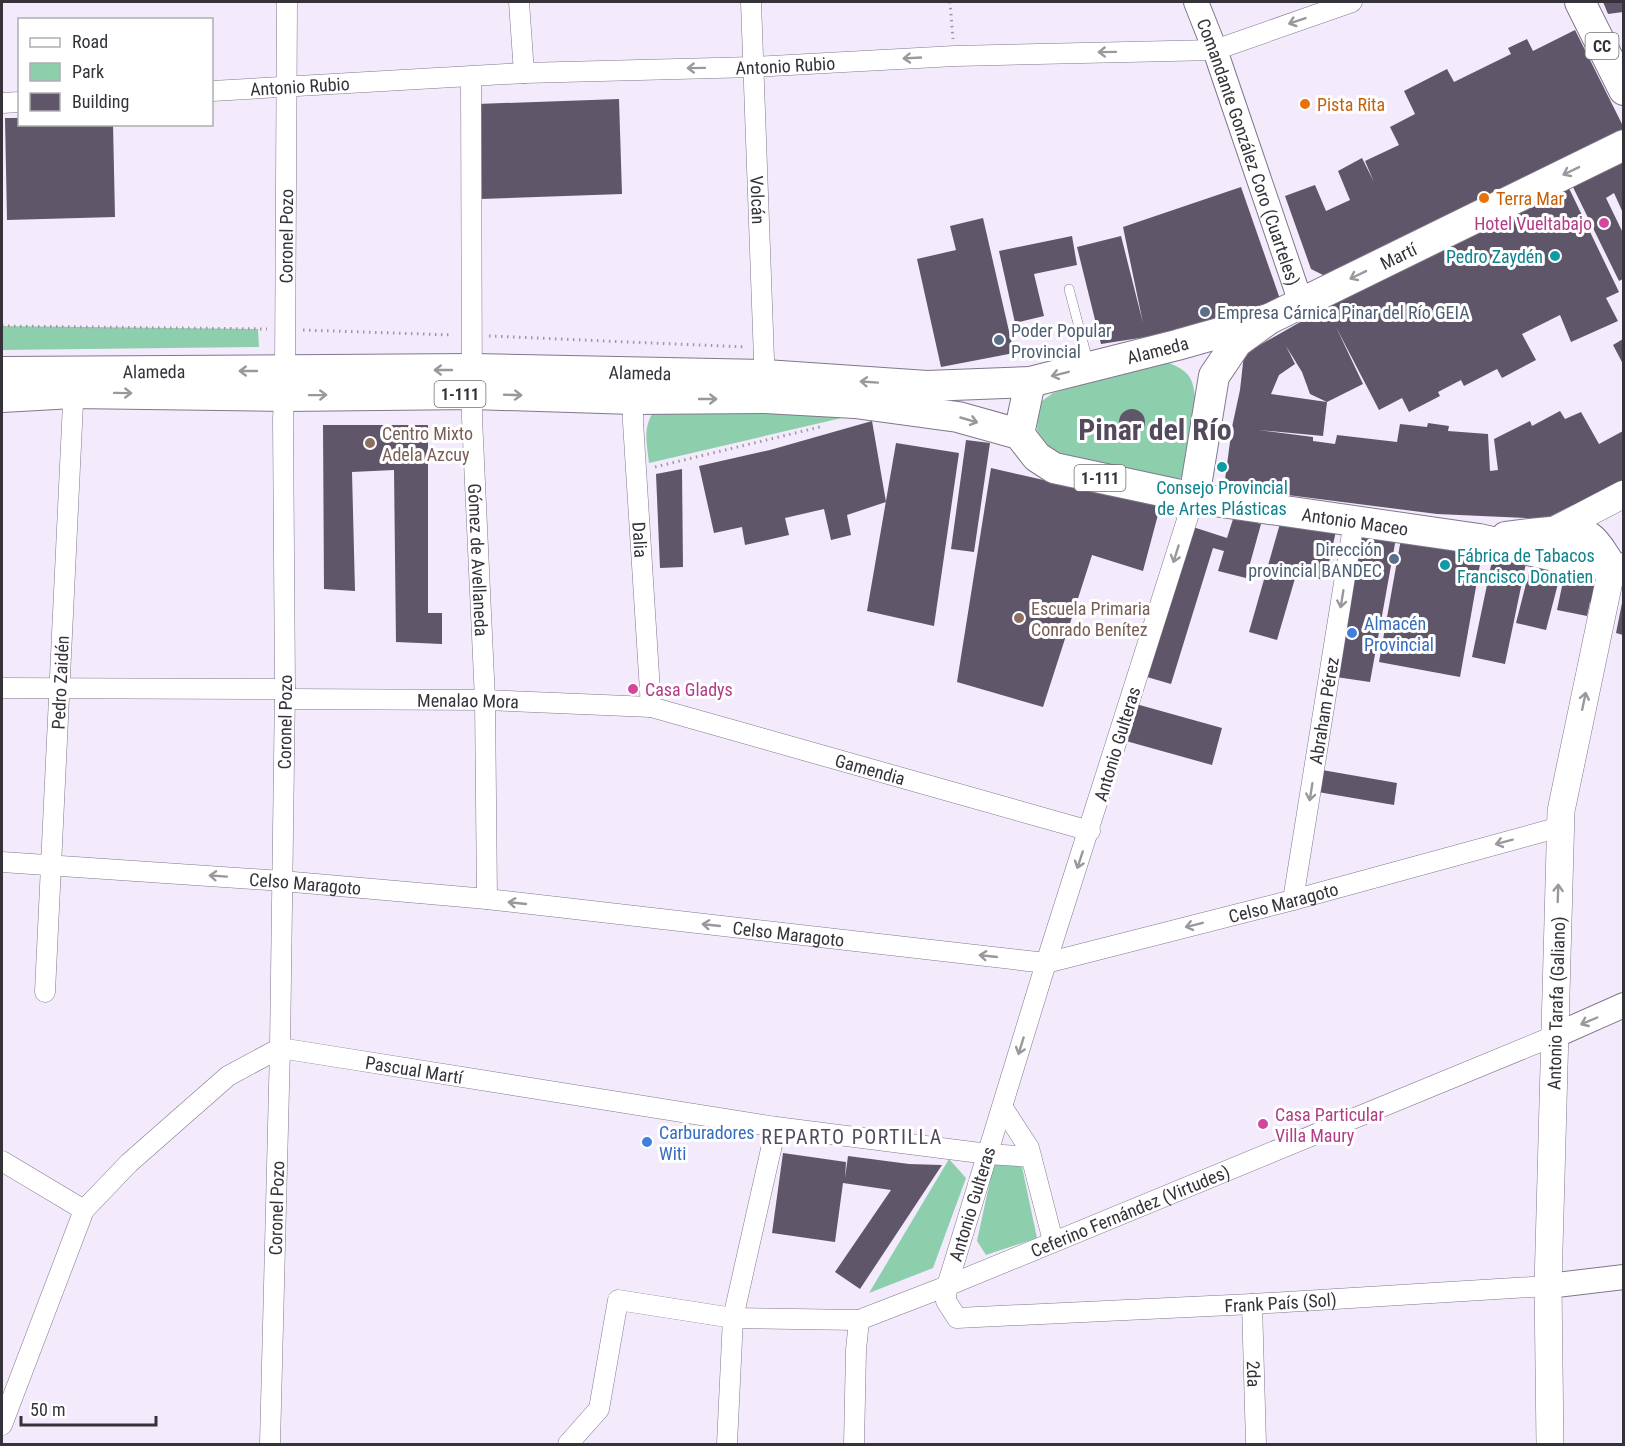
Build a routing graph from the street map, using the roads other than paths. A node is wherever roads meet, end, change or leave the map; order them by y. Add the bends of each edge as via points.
1 (286, 2) edge
2 (519, 2) edge
3 (751, 2) edge
4 (1196, 2) edge
5 (1352, 2) edge
6 (1580, 2) edge
7 (1215, 50) junction
8 (754, 67) junction
9 (524, 73) junction
10 (471, 77) junction
11 (286, 87) junction
12 (1623, 90) edge
13 (213, 91) edge
14 (18, 102) edge
15 (2, 103) edge
16 (1623, 145) edge
17 (1069, 289) dead end
18 (1301, 303) junction
19 (1269, 319) junction
20 (1178, 345) junction
21 (1090, 367) junction
22 (2, 372) edge
23 (765, 374) junction
24 (1214, 376) junction
25 (473, 382) junction
26 (1030, 382) junction
27 (284, 383) junction
28 (69, 385) junction
29 (633, 386) junction
30 (2, 390) edge
31 (2, 397) edge
32 (1019, 434) junction
33 (1623, 494) edge
34 (1194, 498) junction
35 (1354, 521) junction
36 (1553, 531) junction
37 (1479, 539) junction
38 (1618, 568) edge
39 (2, 688) edge
40 (61, 689) junction
41 (285, 694) junction
42 (485, 700) junction
43 (651, 707) junction
44 (1560, 827) junction
45 (1090, 831) junction
46 (2, 862) edge
47 (50, 866) junction
48 (282, 881) junction
49 (487, 899) junction
50 (1293, 900) junction
51 (1046, 963) junction
52 (45, 992) dead end
53 (1623, 1005) edge
54 (1554, 1036) junction
55 (280, 1048) junction
56 (1003, 1108) junction
57 (776, 1127) junction
58 (988, 1154) junction
59 (1031, 1156) junction
60 (2, 1161) edge
61 (84, 1210) junction
62 (1053, 1241) junction
63 (1623, 1277) edge
64 (1548, 1286) junction
65 (947, 1294) junction
66 (1252, 1304) junction
67 (733, 1318) junction
68 (859, 1320) junction
69 (2, 1425) edge
70 (270, 1444) edge
71 (568, 1444) edge
72 (727, 1444) edge
73 (854, 1444) edge
74 (1256, 1444) edge
75 (1550, 1444) edge

1 - 11 street, Coronel Pozo
2 - 9 street
3 - 8 street, Volcán
4 - 7 street, Comandante González Coro (Cuarteles)
5 -> 7 street, Antonio Rubio
6 - 12 main road, CC
7 -> 8 street, Antonio Rubio via 955,56
7 - 18 street, Comandante González Coro (Cuarteles)
8 -> 9 street, Antonio Rubio
8 - 23 street, Volcán
9 - 10 street, Antonio Rubio
10 - 11 street, Antonio Rubio
10 - 25 street, Gómez de Avellaneda
11 - 13 street, Antonio Rubio
11 - 27 street, Coronel Pozo
14 - 15 street
16 -> 18 main road, Martí / 1-111
17 - 21 lane
18 - 19 main road, Martí / 1-111
19 - 20 main road, Alameda / 1-111
19 - 24 main road, Antonio Gulteras / 1-111 via 1237,342
20 - 21 main road, Alameda / 1-111
20 - 24 main road via 1202,357
21 -> 26 main road, Alameda / 1-111
22 - 28 main road, Alameda / 1-111
26 -> 23 main road, Alameda / 1-111 via 927,386
23 - 29 main road, Alameda / 1-111
23 -> 32 main road, Alameda / 1-111 via 855,404 958,417
24 - 34 main road, Antonio Gulteras / 1-111
25 - 27 main road, Alameda / 1-111
25 - 29 main road, Alameda / 1-111
25 - 42 street, Gómez de Avellaneda
26 - 32 main road
27 - 28 main road, Alameda / 1-111
27 - 41 street, Coronel Pozo
28 - 30 main road
28 - 31 main road, Alameda / 1-111
28 - 40 street, Pedro Zaidén
29 - 43 street, Dalia
32 - 34 main road, 1-111 via 1037,457 1054,468
33 - 36 main road
34 - 35 main road, Antonio Maceo
34 -> 45 street, Antonio Gulteras
35 - 37 main road, Antonio Maceo
35 -> 50 street, Abraham Pérez
36 - 37 main road, Antonio Maceo
36 - 38 main road, Antonio Maceo via 1588,536
37 - 38 main road, Antonio Maceo
44 -> 38 main road, Antonio Tarafa (Galiano)
39 - 40 street, Menalao Mora
40 - 41 street, Menalao Mora
40 - 47 street, Pedro Zaidén
41 - 42 street, Menalao Mora
41 - 48 street, Coronel Pozo
42 - 43 street, Menalao Mora
42 - 49 street, Gómez de Avellaneda
43 - 45 street, Gamendia
44 -> 50 street, Celso Maragoto
54 -> 44 main road, Antonio Tarafa (Galiano)
45 -> 51 street, Antonio Gulteras
46 - 47 street, Celso Maragoto
48 -> 47 street, Celso Maragoto
47 - 52 street, Pedro Zaidén
48 - 49 street, Celso Maragoto
48 - 55 street, Coronel Pozo
51 -> 49 street, Celso Maragoto
50 -> 51 street, Celso Maragoto
51 -> 56 street, Antonio Gulteras
53 -> 54 street, Ceferino Fernández (Virtudes)
54 - 62 street, Ceferino Fernández (Virtudes)
54 - 64 main road, Antonio Tarafa (Galiano)
55 - 57 street, Pascual Martí
55 - 61 street via 228,1076 129,1163
55 - 70 street, Coronel Pozo
56 - 58 street, Antonio Gulteras
56 - 59 street, Antonio Gulteras
57 - 58 street, Pascual Martí
57 - 67 street
58 - 59 street, Pascual Martí
58 - 65 street, Antonio Gulteras
59 - 62 street, Antonio Gulteras
60 - 61 street
61 - 69 street
62 - 65 street, Ceferino Fernández (Virtudes)
63 - 64 street, Frank País (Sol)
64 - 66 street, Frank País (Sol)
64 - 75 main road, Antonio Tarafa (Galiano)
65 - 66 street, Frank País (Sol) via 957,1318
65 - 68 street, Ceferino Fernández (Virtudes)
66 - 74 street, 2da
67 - 68 street, Ceferino Fernández (Virtudes)
67 - 71 street, Ceferino Fernández (Virtudes) via 618,1300 600,1409
67 - 72 street
68 - 73 street

